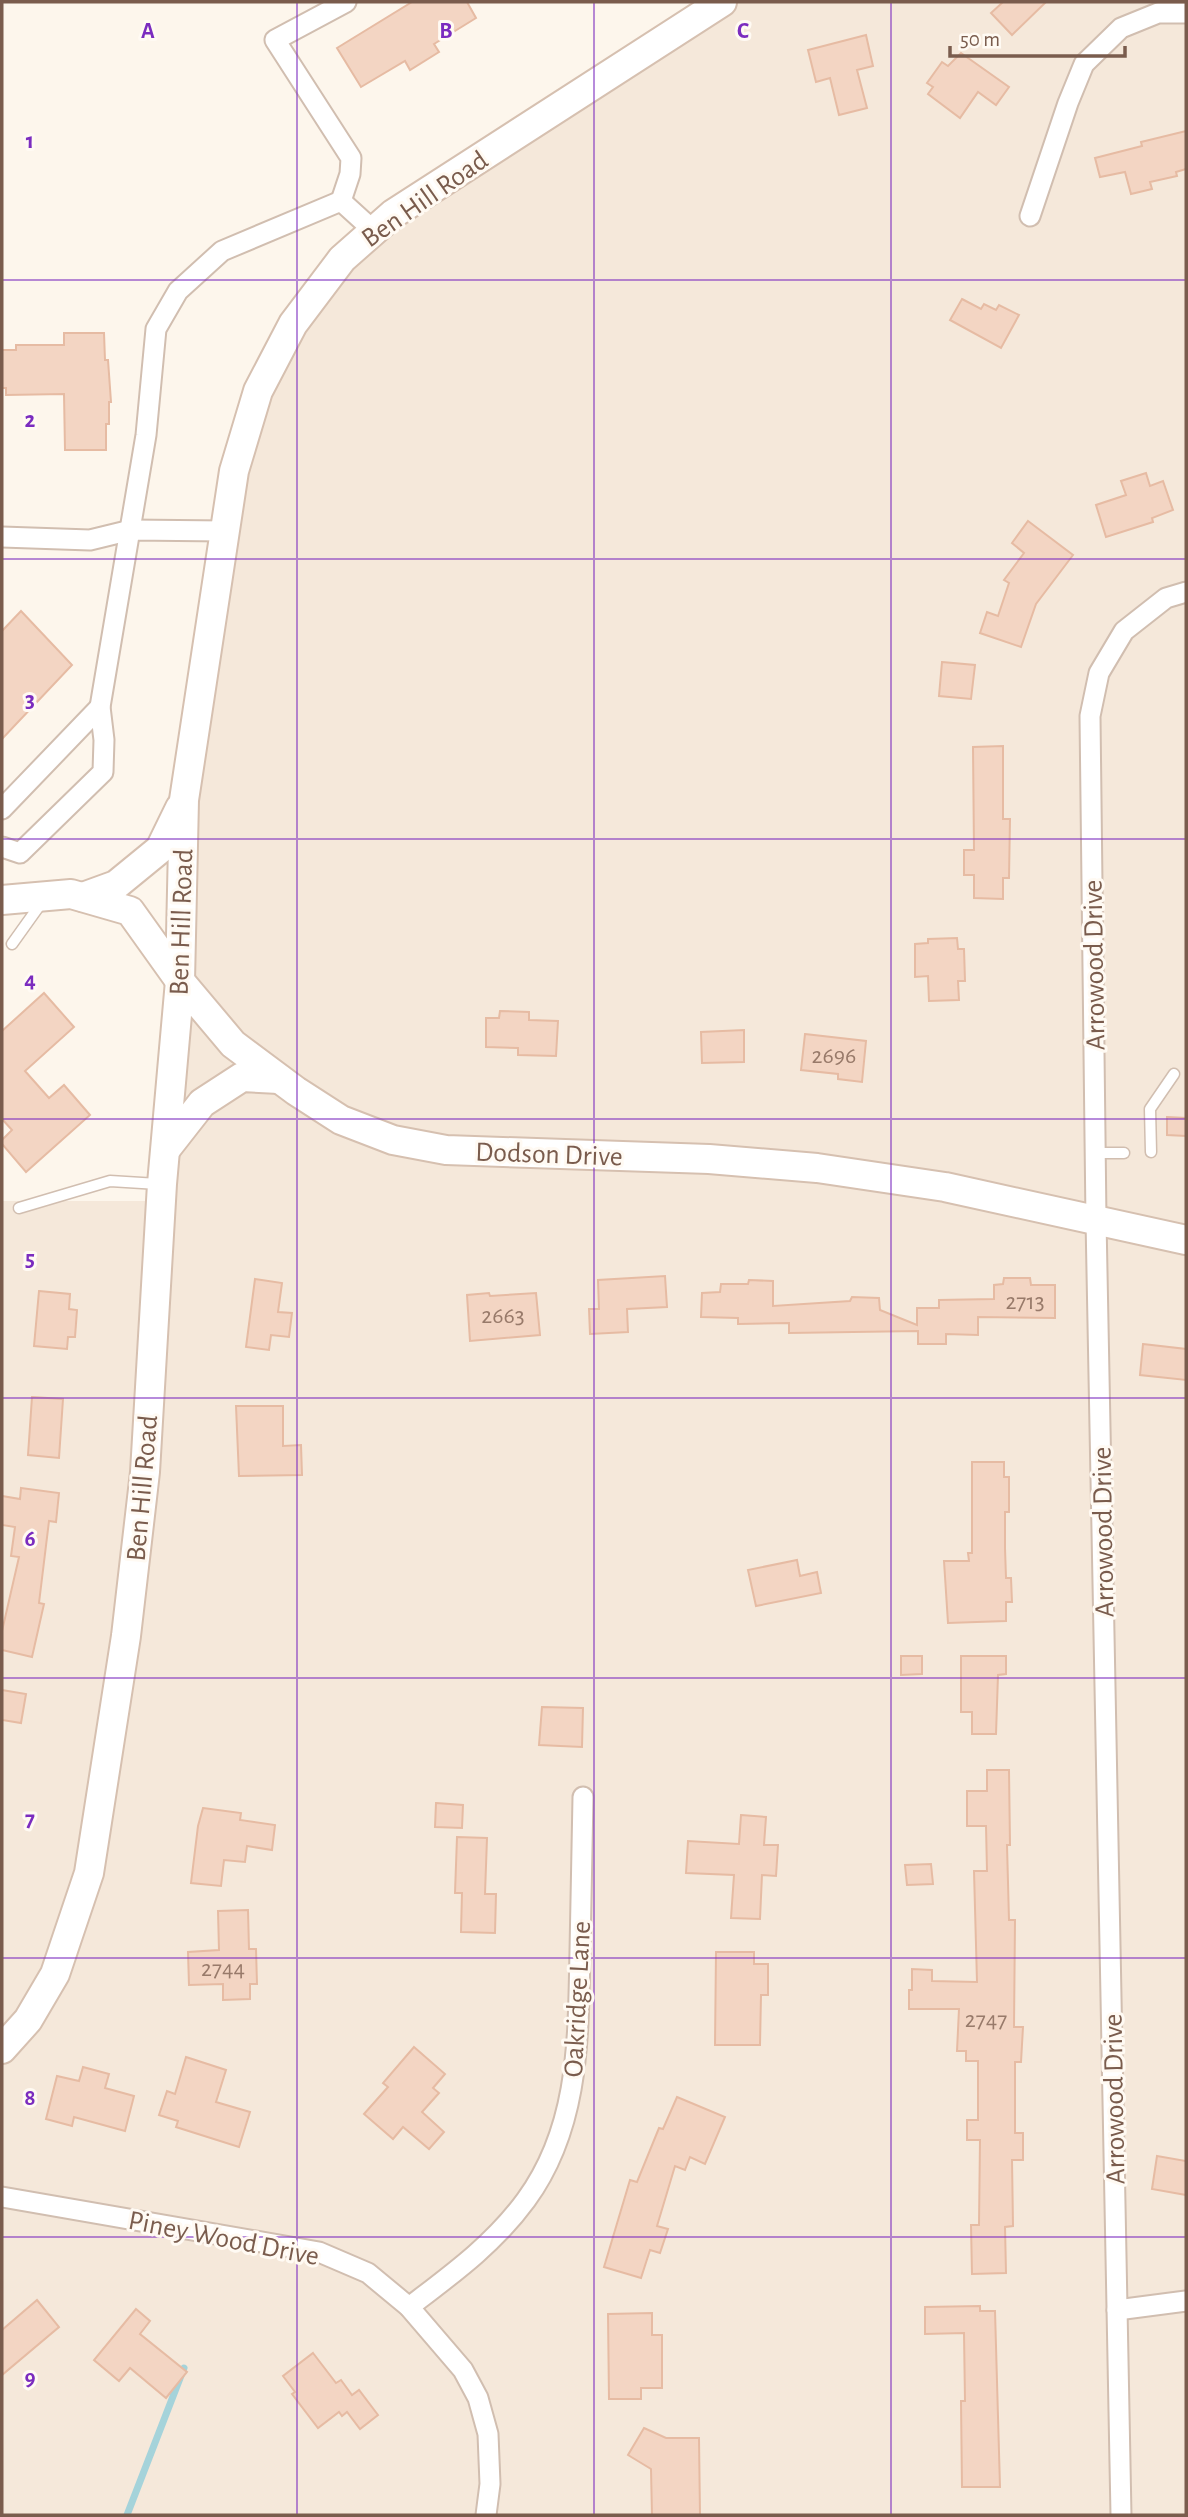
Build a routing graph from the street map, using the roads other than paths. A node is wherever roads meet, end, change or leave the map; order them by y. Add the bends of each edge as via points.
1 (346, 2) edge
2 (718, 3) edge
3 (1158, 7) edge
4 (1186, 13) edge
5 (341, 201) junction
6 (1030, 216) dead end
7 (374, 230) junction
8 (131, 530) junction
9 (225, 531) junction
10 (2, 537) edge
11 (1186, 592) edge
12 (100, 707) junction
13 (184, 800) junction
14 (2, 809) edge
15 (2, 847) edge
16 (47, 896) junction
17 (83, 897) junction
18 (2, 900) edge
19 (12, 944) dead end
20 (180, 981) junction
21 (1174, 1074) dead end
22 (279, 1079) junction
23 (166, 1149) junction
24 (1151, 1152) dead end
25 (1096, 1153) junction
26 (1124, 1153) dead end
27 (162, 1184) junction
28 (19, 1208) dead end
29 (1096, 1220) junction
30 (1186, 1240) edge
31 (583, 1797) dead end
32 (2, 2049) edge
33 (2, 2197) edge
34 (1186, 2301) edge
35 (409, 2308) junction
36 (1117, 2310) junction
37 (486, 2515) edge
38 (1121, 2515) edge

1 - 5 street via 275,40 351,158
2 - 7 street, Ben Hill Road
3 - 4 street
3 - 6 street via 1121,28 1084,64
5 - 7 street
5 - 8 street via 222,251 178,291 156,329
7 - 9 street, Ben Hill Road via 342,259 293,324 258,391 234,471
8 - 9 street
8 - 10 street via 90,540
8 - 12 street
9 - 13 street, Ben Hill Road
11 - 25 street, Arrowood Drive via 1166,598 1124,631 1099,673 1090,716
12 - 14 street
12 - 15 street via 103,772 20,853
13 - 17 street via 160,849 116,886
13 - 20 street, Ben Hill Road
16 - 17 street, Dodson Drive
16 - 18 street, Dodson Drive
16 - 19 lane
17 - 20 street, Dodson Drive via 130,911
20 - 22 street, Dodson Drive via 233,1044
20 - 23 street, Ben Hill Road
21 - 24 lane via 1150,1109
22 - 23 street via 242,1077 202,1103
22 - 29 street, Dodson Drive via 341,1120 393,1140 446,1150 709,1159 817,1168 945,1187
23 - 27 street, Ben Hill Road
25 - 26 lane
25 - 29 street, Arrowood Drive
27 - 28 lane via 110,1181
27 - 32 street, Ben Hill Road via 145,1472 126,1636 89,1873 55,1974 29,2020
29 - 30 street, Dodson Drive
29 - 36 street, Arrowood Drive
31 - 35 street, Oakridge Lane via 578,2050 562,2126 527,2198 506,2226
33 - 35 street, Piney Wood Drive via 319,2252 368,2273
34 - 36 street
35 - 37 street, Piney Wood Drive via 463,2370 478,2398 488,2434
36 - 38 street, Arrowood Drive

